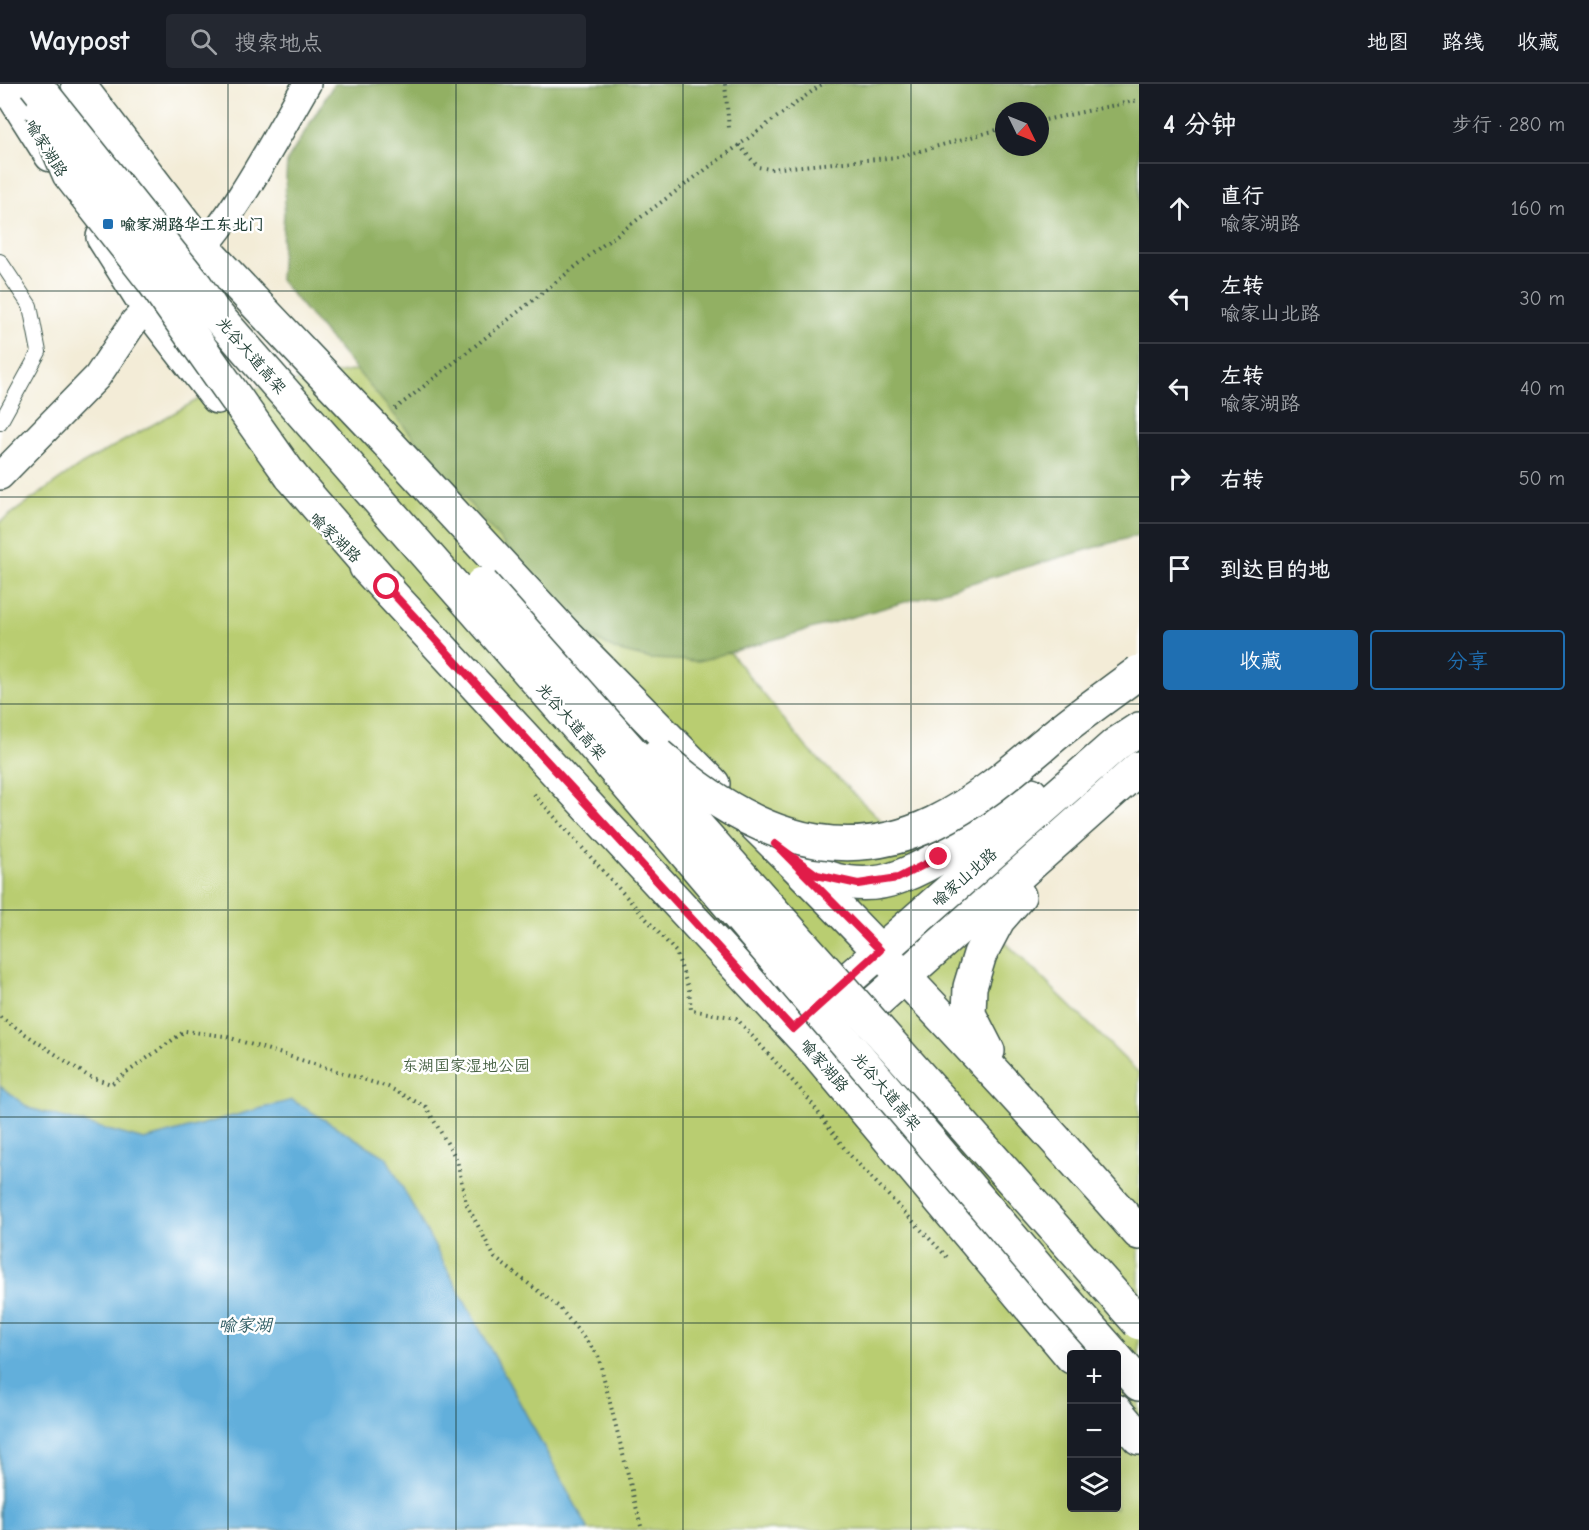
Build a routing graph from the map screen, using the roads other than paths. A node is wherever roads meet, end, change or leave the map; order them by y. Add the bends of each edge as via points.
1 (6, 84) edge
2 (33, 84) edge
3 (53, 84) edge
4 (78, 84) edge
5 (307, 84) edge
6 (204, 249) junction
7 (0, 261) edge
8 (148, 308) junction
9 (0, 423) edge
10 (0, 476) edge
11 (387, 587) junction
12 (554, 663) junction
13 (1139, 672) edge
14 (1128, 737) edge
15 (1139, 768) edge
16 (775, 844) junction
17 (880, 950) junction
18 (904, 978) junction
19 (793, 1029) junction
20 (817, 1053) junction
21 (1004, 1081) junction
22 (1139, 1233) edge
23 (1139, 1323) edge
24 (1109, 1350) edge
25 (1067, 1352) edge
26 (1121, 1364) edge
27 (1139, 1384) edge
28 (1121, 1417) edge
29 (1139, 1438) edge

1 - 8 main road, 喻家湖路
2 - 11 main road, bridge via 69,174 153,281 291,476
2 - 24 main road, 光谷大道高架, bridge via 212,310 601,754
3 - 12 main road, 光谷大道高架, bridge via 224,301
4 - 6 main road
5 - 6 street via 251,180
6 - 8 street
6 - 16 main road via 564,633
7 - 9 lane via 30,306 39,352
8 - 10 street via 97,377
8 - 11 main road, 喻家湖路 via 295,497
11 - 19 main road, 喻家湖路
12 - 13 main road, bridge via 680,775 713,799 781,833 854,845 897,837 934,823 980,795
12 - 23 main road, 光谷大道高架, bridge
14 - 16 main road via 1045,784 939,857 898,878 858,884 817,875
14 - 17 main road, 喻家山北路
15 - 18 main road
15 - 21 main road via 1087,833 1018,896 998,920 980,954 970,987 969,1014
16 - 17 main road
17 - 18 main road
17 - 19 main road, 喻家山北路
18 - 20 main road
18 - 21 main road
19 - 20 main road, 喻家湖路
20 - 25 main road, 喻家湖路
21 - 22 main road
26 - 27 main road
28 - 29 main road

